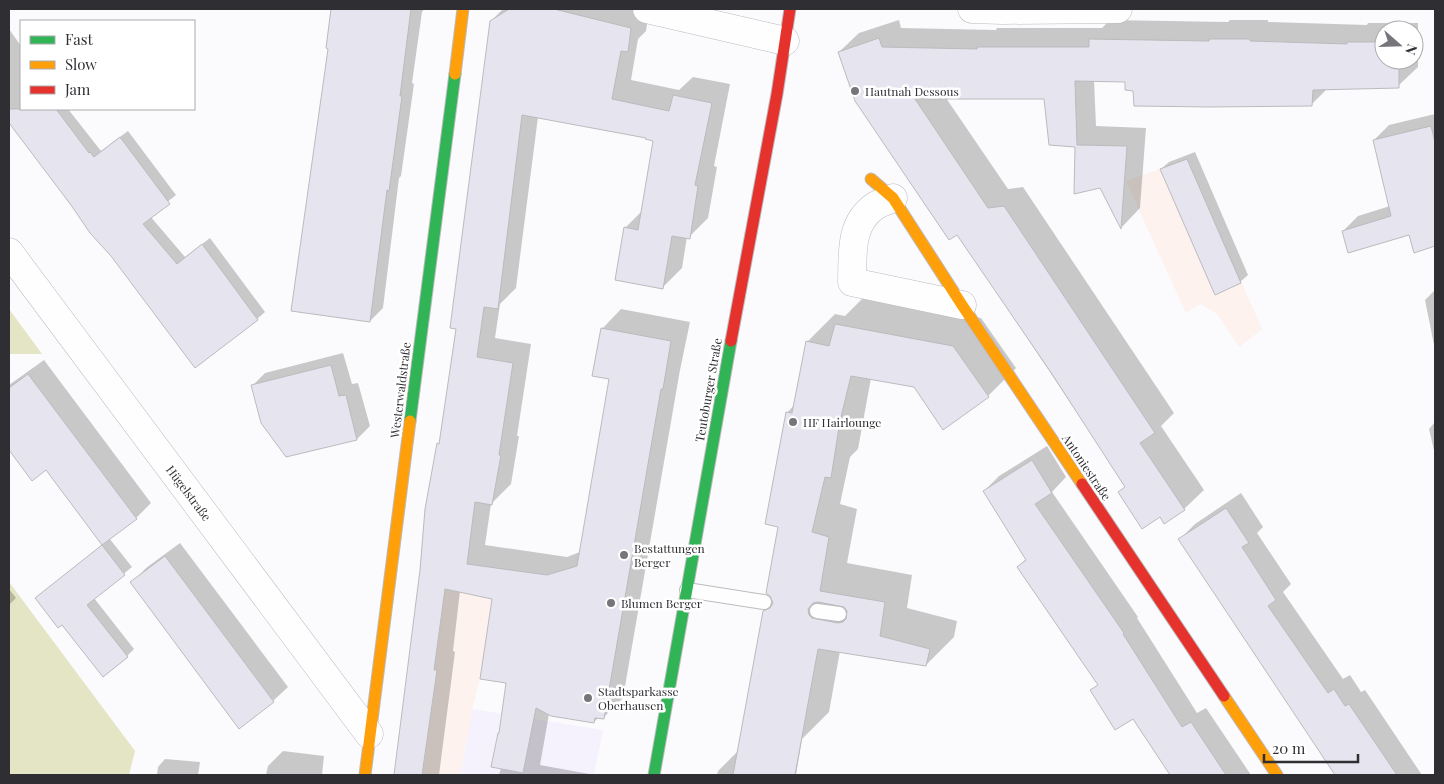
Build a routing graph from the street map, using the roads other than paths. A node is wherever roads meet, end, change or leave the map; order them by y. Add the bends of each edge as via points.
1 (463, 9) edge
2 (647, 9) edge
3 (790, 9) edge
4 (972, 9) edge
5 (1118, 9) edge
6 (785, 41) junction
7 (871, 178) dead end
8 (893, 198) junction
9 (9, 252) edge
10 (962, 305) junction
11 (687, 590) junction
12 (764, 602) dead end
13 (817, 611) dead end
14 (839, 614) dead end
15 (369, 734) junction
16 (365, 775) edge
17 (654, 775) edge
18 (1276, 775) edge

1 - 15 street, Westerwaldstraße
2 - 6 street
3 - 6 street, Teutoburger Straße
4 - 5 street
6 - 11 street, Teutoburger Straße
7 - 8 street, Antoniestraße
8 - 10 street, Antoniestraße
8 - 10 street via 874,207 860,221 854,236 852,282
9 - 15 street, Hügelstraße
10 - 18 street, Antoniestraße
11 - 12 lane
11 - 17 street, Teutoburger Straße
13 - 14 lane
15 - 16 street, Westerwaldstraße

